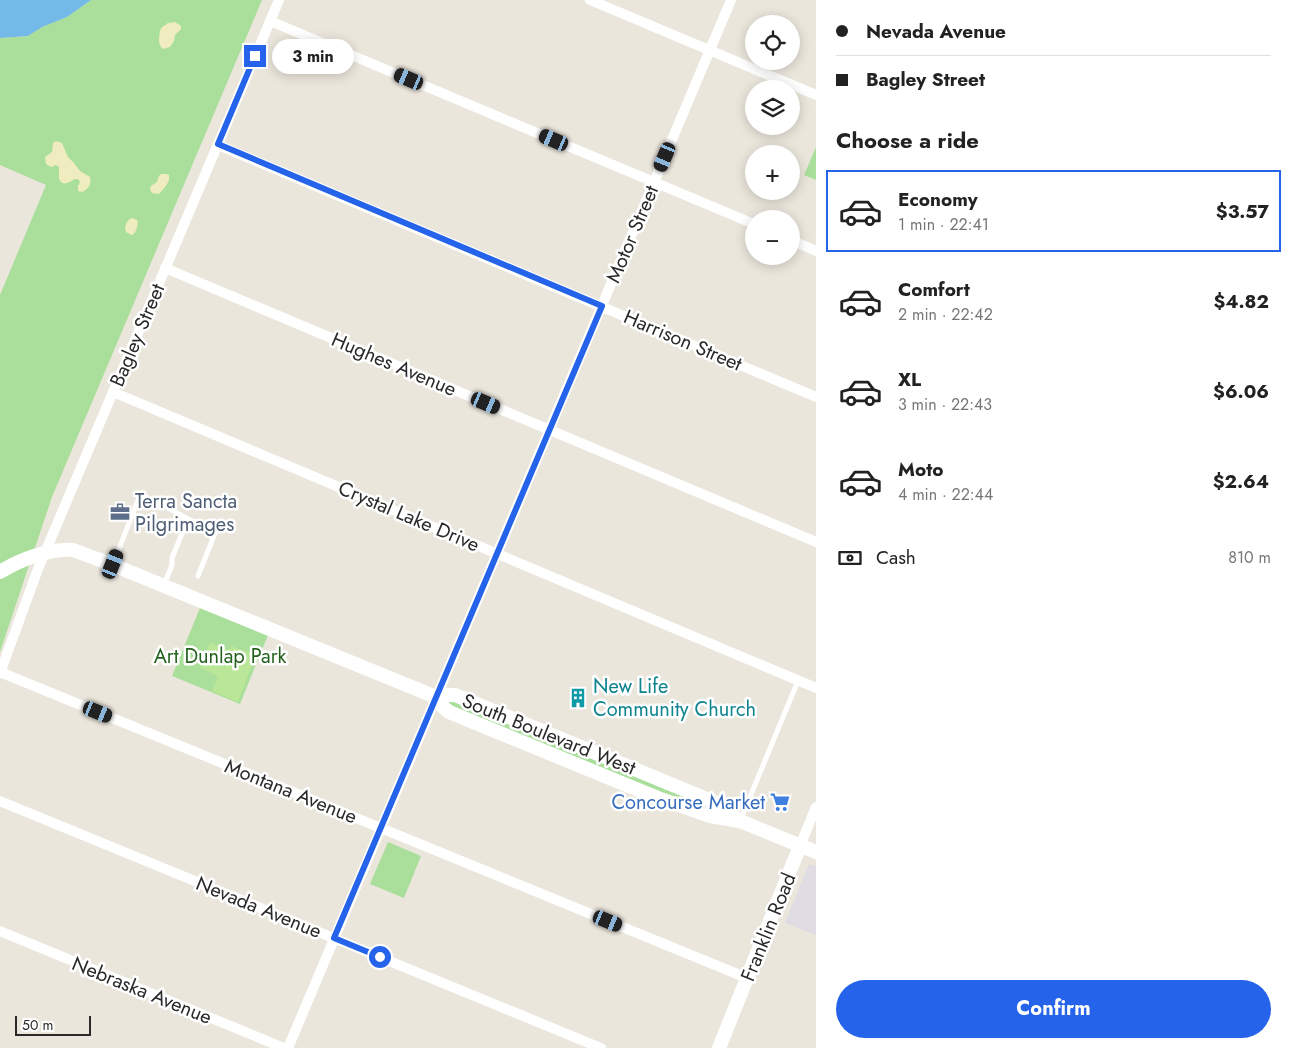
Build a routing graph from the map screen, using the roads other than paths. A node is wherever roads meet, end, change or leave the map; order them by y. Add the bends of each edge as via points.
1 (279, 0) edge
2 (590, 0) edge
3 (731, 0) edge
4 (270, 21) junction
5 (710, 50) junction
6 (816, 95) edge
7 (218, 144) junction
8 (654, 182) junction
9 (745, 220) edge
10 (800, 244) edge
11 (816, 251) edge
12 (165, 268) junction
13 (602, 306) junction
14 (113, 392) junction
15 (816, 396) edge
16 (550, 430) junction
17 (188, 519) junction
18 (816, 542) edge
19 (44, 554) junction
20 (498, 554) junction
21 (113, 564) junction
22 (0, 572) edge
23 (198, 576) dead end
24 (164, 585) junction
25 (0, 672) edge
26 (798, 680) junction
27 (816, 688) edge
28 (436, 697) junction
29 (0, 801) edge
30 (816, 807) edge
31 (740, 821) junction
32 (381, 828) junction
33 (800, 846) junction
34 (816, 852) edge
35 (0, 931) edge
36 (334, 938) junction
37 (747, 978) junction
38 (284, 1048) edge
39 (288, 1048) edge
40 (601, 1048) edge
41 (719, 1048) edge

1 - 4 street, Bagley Street
2 - 5 street
3 - 5 street, Motor Street
4 - 7 street, Bagley Street
4 - 8 street
5 - 6 street
5 - 8 street, Motor Street
7 - 12 street, Bagley Street
7 - 13 street, Harrison Street
8 - 9 street
8 - 13 street, Motor Street
10 - 11 street
12 - 14 street, Bagley Street
12 - 16 street, Hughes Avenue
13 - 15 street, Harrison Street
13 - 16 street, Motor Street
14 - 19 street, Bagley Street
14 - 20 street, Crystal Lake Drive
16 - 18 street, Hughes Avenue
16 - 20 street, Motor Street
17 - 21 lane via 140,495
17 - 23 lane via 216,531
17 - 24 lane
19 - 21 street, South Boulevard West via 73,550
19 - 22 street, South Boulevard West
19 - 25 street, Bagley Street
20 - 26 street, Crystal Lake Drive
20 - 28 street, Motor Street
21 - 24 street, South Boulevard West
24 - 28 street, South Boulevard West
25 - 32 street, Montana Avenue
26 - 27 street, Crystal Lake Drive
26 - 31 lane
28 - 31 street, South Boulevard West via 449,712 658,798 710,816
28 - 32 street, Motor Street
29 - 36 street, Nevada Avenue
30 - 33 street, Franklin Road
31 - 33 street, South Boulevard West
32 - 36 street, Motor Street
32 - 37 street, Montana Avenue
33 - 34 street, South Boulevard West
33 - 37 street, Franklin Road
35 - 38 street, Nebraska Avenue
36 - 39 street, Motor Street
36 - 40 street, Nevada Avenue
37 - 41 street, Franklin Road

